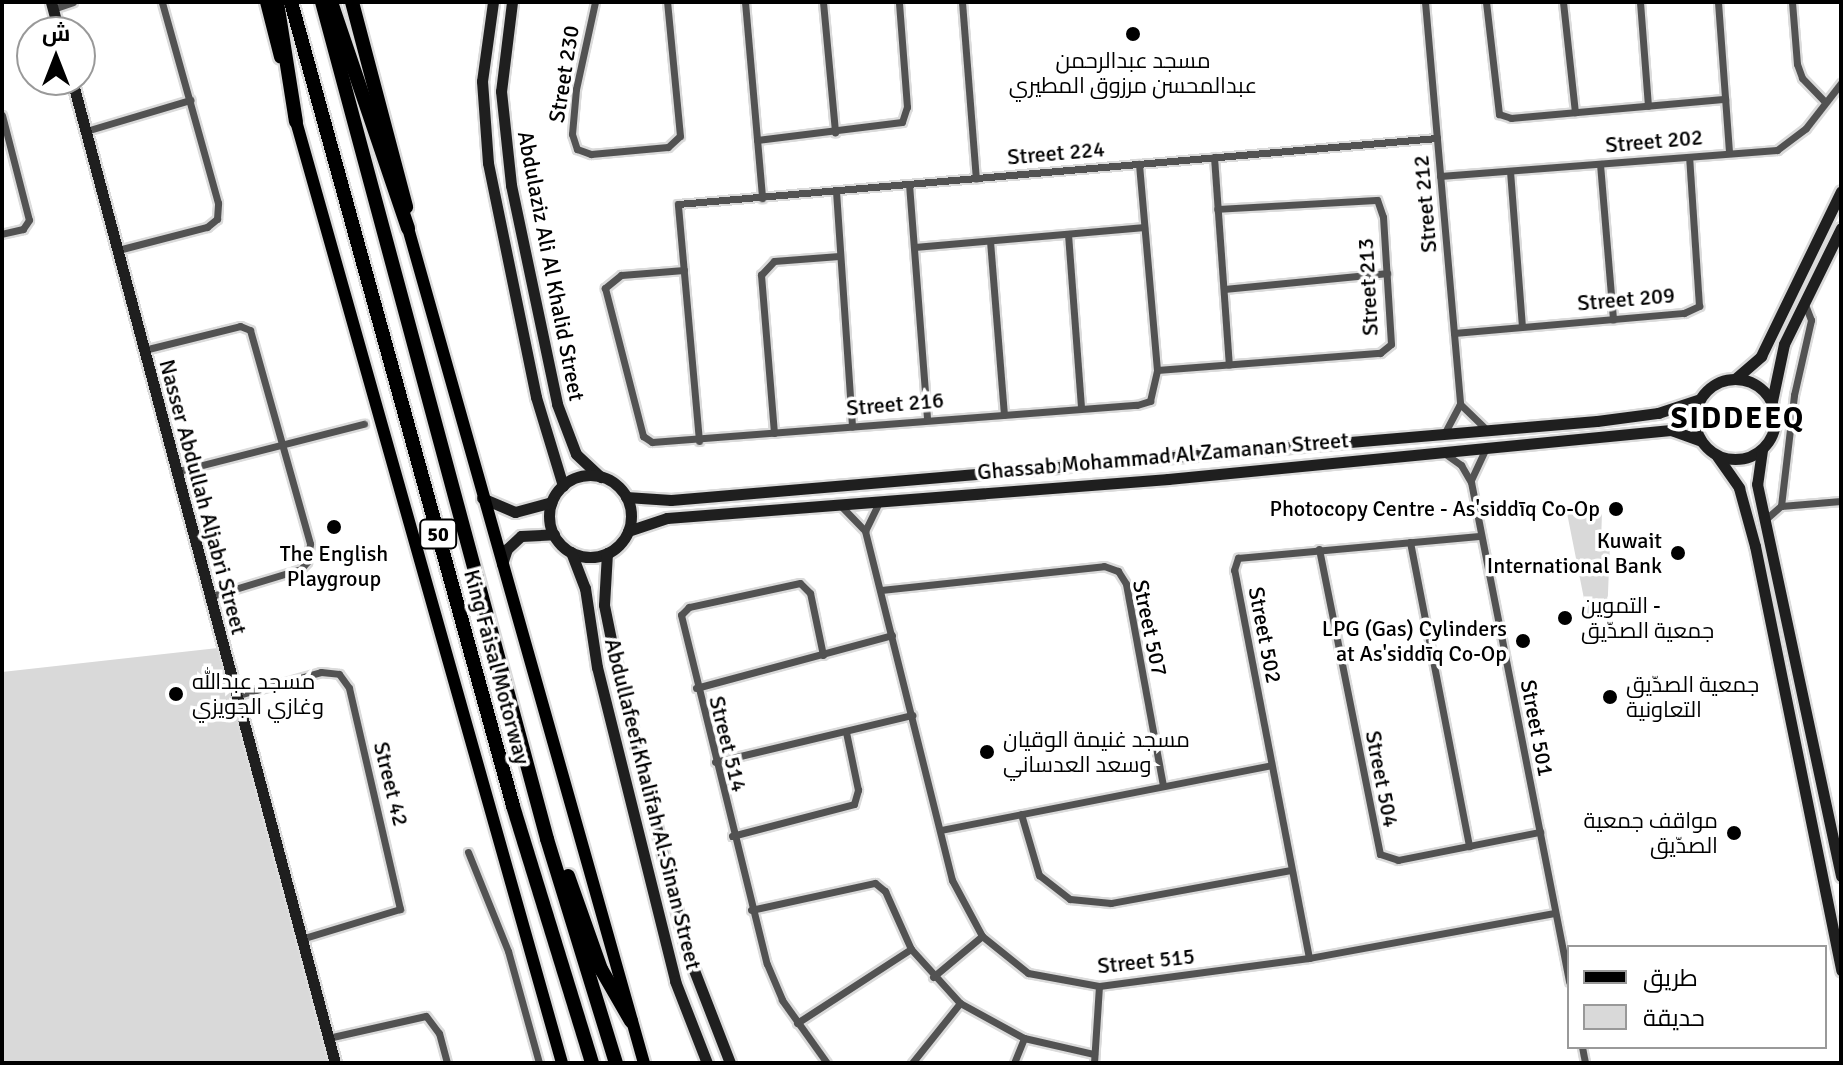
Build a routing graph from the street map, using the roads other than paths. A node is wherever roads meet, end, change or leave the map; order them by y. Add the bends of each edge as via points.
1 (73, 2) edge
2 (162, 2) edge
3 (266, 2) edge
4 (277, 2) edge
5 (291, 2) edge
6 (322, 2) edge
7 (331, 2) edge
8 (352, 2) edge
9 (493, 2) edge
10 (512, 2) edge
11 (595, 2) edge
12 (667, 2) edge
13 (745, 2) edge
14 (753, 2) edge
15 (823, 2) edge
16 (899, 2) edge
17 (962, 2) edge
18 (1425, 2) edge
19 (1486, 2) edge
20 (1563, 2) edge
21 (1640, 2) edge
22 (1718, 2) edge
23 (1792, 2) edge
24 (52, 5) edge
25 (1841, 83) edge
26 (76, 96) edge
27 (1725, 99) junction
28 (190, 100) junction
29 (1824, 101) junction
30 (1648, 106) junction
31 (1575, 112) junction
32 (2, 115) edge
33 (296, 122) junction
34 (86, 131) junction
35 (835, 132) junction
36 (1437, 138) junction
37 (757, 140) junction
38 (1729, 153) junction
39 (1214, 157) junction
40 (1689, 157) junction
41 (1139, 164) junction
42 (1600, 164) junction
43 (1510, 171) junction
44 (1440, 176) junction
45 (976, 178) junction
46 (909, 184) junction
47 (836, 191) junction
48 (1841, 191) edge
49 (762, 198) junction
50 (1217, 209) junction
51 (1144, 227) junction
52 (408, 228) junction
53 (1841, 228) edge
54 (2, 234) edge
55 (1068, 234) junction
56 (990, 241) junction
57 (915, 247) junction
58 (118, 250) junction
59 (839, 256) junction
60 (684, 270) junction
61 (1387, 273) junction
62 (1225, 289) junction
63 (1804, 302) junction
64 (1613, 319) junction
65 (1522, 326) junction
66 (1454, 333) junction
67 (144, 350) junction
68 (1229, 364) junction
69 (1157, 370) junction
70 (1735, 379) junction
71 (1700, 399) junction
72 (1772, 402) junction
73 (1460, 404) junction
74 (1081, 408) junction
75 (1004, 414) junction
76 (927, 419) junction
77 (364, 424) dead end
78 (852, 426) junction
79 (1489, 430) junction
80 (774, 433) junction
81 (1444, 434) junction
82 (699, 441) junction
83 (1701, 441) junction
84 (283, 444) junction
85 (1486, 448) junction
86 (1762, 450) junction
87 (1441, 452) junction
88 (1176, 454) junction
89 (1717, 456) junction
90 (1155, 457) junction
91 (175, 472) junction
92 (601, 477) junction
93 (1176, 478) junction
94 (1153, 480) junction
95 (1471, 482) junction
96 (563, 486) junction
97 (480, 496) junction
98 (626, 497) junction
99 (881, 500) junction
100 (1841, 501) edge
101 (552, 502) junction
102 (836, 504) junction
103 (1781, 506) junction
104 (1767, 518) junction
105 (628, 531) junction
106 (865, 531) junction
107 (554, 534) junction
108 (1481, 536) junction
109 (1410, 542) junction
110 (1319, 549) junction
111 (571, 552) junction
112 (607, 553) junction
113 (501, 569) junction
114 (881, 590) junction
115 (208, 597) junction
116 (892, 635) junction
117 (823, 655) junction
118 (696, 688) junction
119 (235, 696) junction
120 (912, 715) junction
121 (846, 732) junction
122 (715, 762) junction
123 (1271, 765) junction
124 (1163, 786) junction
125 (1021, 814) junction
126 (941, 830) junction
127 (1540, 832) junction
128 (732, 836) junction
129 (547, 839) junction
130 (1469, 846) junction
131 (468, 852) dead end
132 (1839, 856) edge
133 (1290, 870) junction
134 (650, 875) junction
135 (1841, 876) edge
136 (751, 910) junction
137 (1555, 913) junction
138 (682, 931) junction
139 (982, 936) junction
140 (301, 939) junction
141 (911, 949) junction
142 (1309, 958) junction
143 (1841, 970) edge
144 (1567, 971) edge
145 (933, 977) junction
146 (1099, 986) junction
147 (960, 1003) junction
148 (631, 1021) junction
149 (797, 1023) junction
150 (328, 1038) junction
151 (1024, 1038) junction
152 (1094, 1059) edge
153 (335, 1063) edge
154 (447, 1063) edge
155 (539, 1063) edge
156 (562, 1063) edge
157 (592, 1063) edge
158 (616, 1063) edge
159 (644, 1063) edge
160 (707, 1063) edge
161 (730, 1063) edge
162 (827, 1063) edge
163 (912, 1063) edge
164 (1014, 1063) edge

1 - 24 street
2 - 28 street
3 - 33 main road, King Faisal Motorway
4 - 33 highway
5 - 157 highway, King Faisal Motorway / 50 via 513,806
6 - 129 highway, King Faisal Motorway / 50
7 - 52 highway
8 - 52 highway via 399,171
9 - 96 street, Abdulaziz Ali Al Khalid Street via 482,81 488,163 532,382
10 - 92 street, Abdulaziz Ali Al Khalid Street via 501,91 511,185 559,412 580,461
11 - 12 street, Street 230 via 572,134 577,149 591,154 668,147 680,136
13 - 14 street
13 - 37 street
15 - 35 street
16 - 35 street via 907,107 902,122
17 - 45 street
18 - 36 street, Street 212
19 - 31 street via 1499,114 1511,118
20 - 31 street
21 - 30 street
22 - 27 street
23 - 29 street via 1797,64 1802,78
25 - 29 street, Street 202
26 - 34 street, Nasser Abdullah Aljabri Street
27 - 30 street
27 - 38 street
28 - 34 street
28 - 58 street via 218,203 217,219 207,227
29 - 38 street, Street 202 via 1791,143 1777,150
30 - 31 street
32 - 54 street via 29,220 23,229
33 - 156 main road, King Faisal Motorway
34 - 58 street, Nasser Abdullah Aljabri Street
35 - 37 street
36 - 39 street, Street 224
36 - 44 street, Street 212
37 - 49 street
38 - 40 street, Street 202
39 - 41 street, Street 224
39 - 50 street
40 - 42 street, Street 202
40 - 64 street, Street 209 via 1699,306 1684,313
41 - 45 street, Street 224
41 - 51 street
42 - 43 street, Street 202
42 - 64 street
43 - 44 street, Street 202
43 - 65 street
44 - 66 street, Street 212
45 - 46 street, Street 224
46 - 47 street, Street 224
46 - 57 street
47 - 49 street, Street 224
47 - 59 street
48 - 70 street via 1761,356
49 - 60 street, Street 224 via 678,204
50 - 61 street, Street 213 via 1377,200
50 - 62 street
51 - 55 street
51 - 69 street
52 - 97 main road, King Faisal Motorway
53 - 63 street
55 - 56 street
55 - 74 street
56 - 57 street
56 - 75 street
57 - 76 street
58 - 67 street, Nasser Abdullah Aljabri Street
59 - 78 street
59 - 80 street via 774,261 761,275
60 - 82 street
60 - 82 street, Street 216 via 621,275 605,288 643,436 666,445
61 - 62 street
61 - 68 street, Street 213 via 1391,344 1380,353
62 - 68 street
63 - 72 street via 1779,357
63 - 103 street via 1811,320 1794,395
64 - 65 street, Street 209
65 - 66 street, Street 209
66 - 73 street, Street 212
67 - 84 street via 240,326 250,330
67 - 91 street, Nasser Abdullah Aljabri Street
68 - 69 street, Street 213
69 - 74 street, Street 216 via 1150,401
70 - 71 street via 1712,386
70 - 72 street via 1757,385
71 - 79 street, Ghassab Mohammad Al Zamanan Street via 1630,418
71 - 83 street via 1695,420
72 - 86 street via 1775,427
73 - 79 street via 1470,419
73 - 81 street
74 - 75 street, Street 216
75 - 76 street, Street 216
76 - 78 street, Street 216
77 - 84 street
78 - 80 street, Street 216
79 - 81 street, Ghassab Mohammad Al Zamanan Street
80 - 82 street, Street 216
81 - 88 street, Ghassab Mohammad Al Zamanan Street
83 - 85 street, Ghassab Mohammad Al Zamanan Street via 1671,430
83 - 89 street
84 - 91 street
84 - 115 street via 310,544 307,562 301,569
85 - 87 street, Ghassab Mohammad Al Zamanan Street
85 - 95 street
86 - 89 street via 1741,460
86 - 104 street via 1756,477
87 - 93 street, Ghassab Mohammad Al Zamanan Street
87 - 95 street via 1461,465
88 - 90 street, Ghassab Mohammad Al Zamanan Street
88 - 93 street
89 - 143 street via 1736,481 1752,532
90 - 94 street
90 - 98 street, Ghassab Mohammad Al Zamanan Street via 671,500
91 - 115 street, Nasser Abdullah Aljabri Street
92 - 96 street via 577,478
92 - 98 street
93 - 94 street, Ghassab Mohammad Al Zamanan Street
94 - 99 street, Ghassab Mohammad Al Zamanan Street
95 - 108 street, Street 501
96 - 101 street
97 - 101 street via 515,512
97 - 113 main road, King Faisal Motorway
98 - 105 street
99 - 102 street, Ghassab Mohammad Al Zamanan Street
99 - 106 street
100 - 103 street
101 - 107 street
102 - 105 street, Ghassab Mohammad Al Zamanan Street via 667,518
102 - 106 street via 854,514
103 - 104 street
104 - 132 street
105 - 112 street
106 - 114 street, Street 515
107 - 111 street
107 - 113 street via 534,531 515,539
108 - 109 street, Street 502
108 - 127 street, Street 501
109 - 110 street, Street 502
109 - 130 street
110 - 123 street, Street 502 via 1248,555 1238,558 1234,570
110 - 130 street, Street 504 via 1377,849 1393,861
111 - 112 street via 589,557
111 - 134 street, Abdullafeef Khalifah Al-Sinan Street via 585,588 597,667
112 - 138 street, Abdullafeef Khalifah Al-Sinan Street via 603,588 610,640
113 - 148 main road, King Faisal Motorway
114 - 116 street, Street 515
114 - 124 street, Street 507 via 1104,566 1118,571 1126,584
115 - 119 street, Nasser Abdullah Aljabri Street
116 - 117 street
116 - 120 street, Street 515
117 - 118 street
117 - 118 street, Street 514 via 810,593 800,583 689,607 681,615 681,627
118 - 122 street, Street 514
119 - 140 street, Nasser Abdullah Aljabri Street
119 - 140 street, Street 42 via 321,672 339,674 349,688 400,909
120 - 121 street
120 - 126 street, Street 515
121 - 122 street
121 - 128 street via 858,790 854,804
122 - 128 street, Street 514
123 - 124 street
123 - 133 street, Street 502
124 - 125 street
125 - 126 street
125 - 133 street via 1039,875 1070,899 1111,903
126 - 139 street, Street 515 via 952,880
127 - 130 street, Street 504
127 - 137 street, Street 501
128 - 136 street, Street 514
129 - 148 highway via 565,868 601,969
129 - 158 highway, King Faisal Motorway / 50
131 - 155 street via 508,951
132 - 135 street
133 - 142 street, Street 502
134 - 138 street via 663,878
134 - 160 street, Abdullafeef Khalifah Al-Sinan Street via 682,1003
136 - 141 street via 875,883 885,891
136 - 149 street, Street 514 via 767,964
137 - 142 street, Street 515
137 - 144 street, Street 501
138 - 161 street, Abdullafeef Khalifah Al-Sinan Street via 698,992
139 - 145 street
139 - 146 street, Street 515 via 1028,973
140 - 150 street, Nasser Abdullah Aljabri Street
141 - 145 street
141 - 149 street
142 - 146 street, Street 515
145 - 147 street
146 - 152 street
147 - 151 street
147 - 163 street
148 - 159 main road, King Faisal Motorway
149 - 162 street, Street 514
150 - 153 street, Nasser Abdullah Aljabri Street
150 - 154 street via 426,1016 439,1033
151 - 152 street
151 - 164 street

